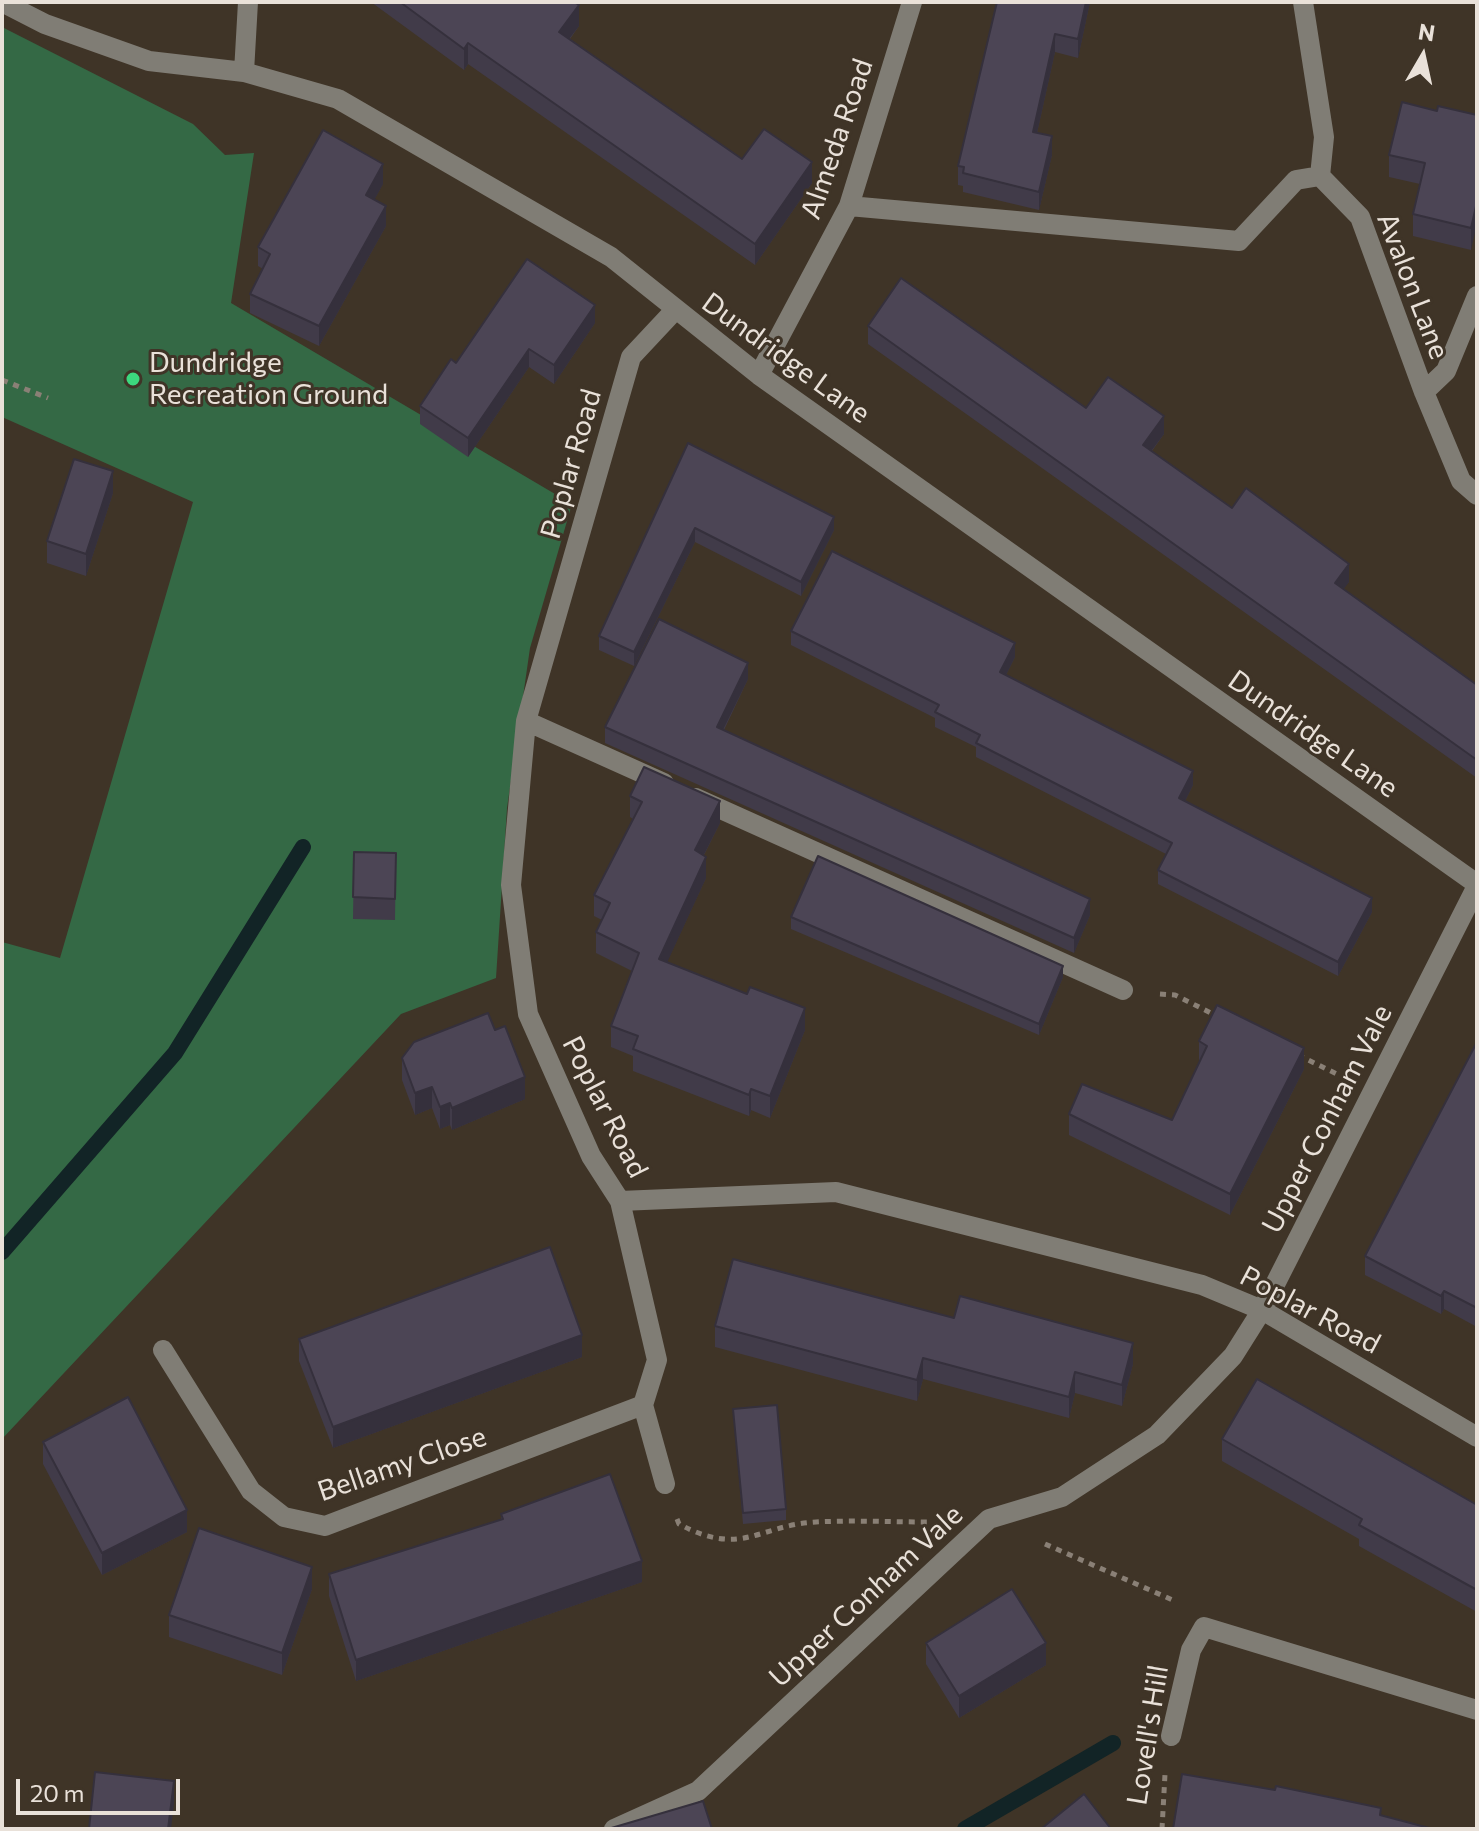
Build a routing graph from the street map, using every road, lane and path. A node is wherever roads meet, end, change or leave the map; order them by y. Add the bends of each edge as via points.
1 (2, 2) edge
2 (248, 2) edge
3 (1303, 2) edge
4 (907, 4) edge
5 (244, 72) junction
6 (1320, 176) junction
7 (849, 206) junction
8 (1477, 296) edge
9 (675, 310) junction
10 (759, 375) junction
11 (2, 380) edge
12 (1424, 392) junction
13 (48, 398) dead end
14 (1477, 495) edge
15 (526, 721) junction
16 (1477, 885) edge
17 (1123, 990) joint
18 (1231, 1023) edge
19 (1288, 1050) edge
20 (1373, 1092) junction
21 (620, 1201) junction
22 (1262, 1310) junction
23 (163, 1350) dead end
24 (643, 1405) junction
25 (1477, 1437) edge
26 (665, 1484) joint
27 (989, 1519) junction
28 (1204, 1627) junction
29 (1477, 1710) edge
30 (1171, 1736) joint
31 (614, 1829) edge
32 (1162, 1829) edge

1 - 5 street, Dundridge Lane via 45,24 149,61
2 - 5 street
3 - 6 street via 1324,137
4 - 7 street, Almeda Road
5 - 9 street, Dundridge Lane via 338,99 611,257
6 - 7 street via 1296,180 1239,241
6 - 12 street, Avalon Lane via 1360,217
7 - 10 street, Almeda Road
8 - 12 street via 1446,371
9 - 10 street, Dundridge Lane
9 - 15 street, Poplar Road via 631,357
10 - 16 street, Dundridge Lane
11 - 13 path
12 - 14 street, Avalon Lane via 1461,481
15 - 17 street
15 - 21 street, Poplar Road via 511,885 528,1014 591,1156
16 - 20 street, Upper Conham Vale
17 - 18 path via 1175,995
19 - 20 path
20 - 22 street, Upper Conham Vale
21 - 22 street, Poplar Road via 836,1192 1202,1285
21 - 24 street via 657,1360
22 - 25 street, Poplar Road
22 - 27 street, Upper Conham Vale via 1233,1356 1157,1435 1062,1497
23 - 24 street, Bellamy Close via 251,1491 284,1517 325,1526
24 - 26 street
26 - 27 path via 679,1524 704,1538 745,1541 812,1522
27 - 28 path via 1175,1601
27 - 31 street, Upper Conham Vale via 698,1791
28 - 29 street
28 - 30 street, Lovell's Hill via 1191,1650
30 - 32 path, Lovell's Hill

